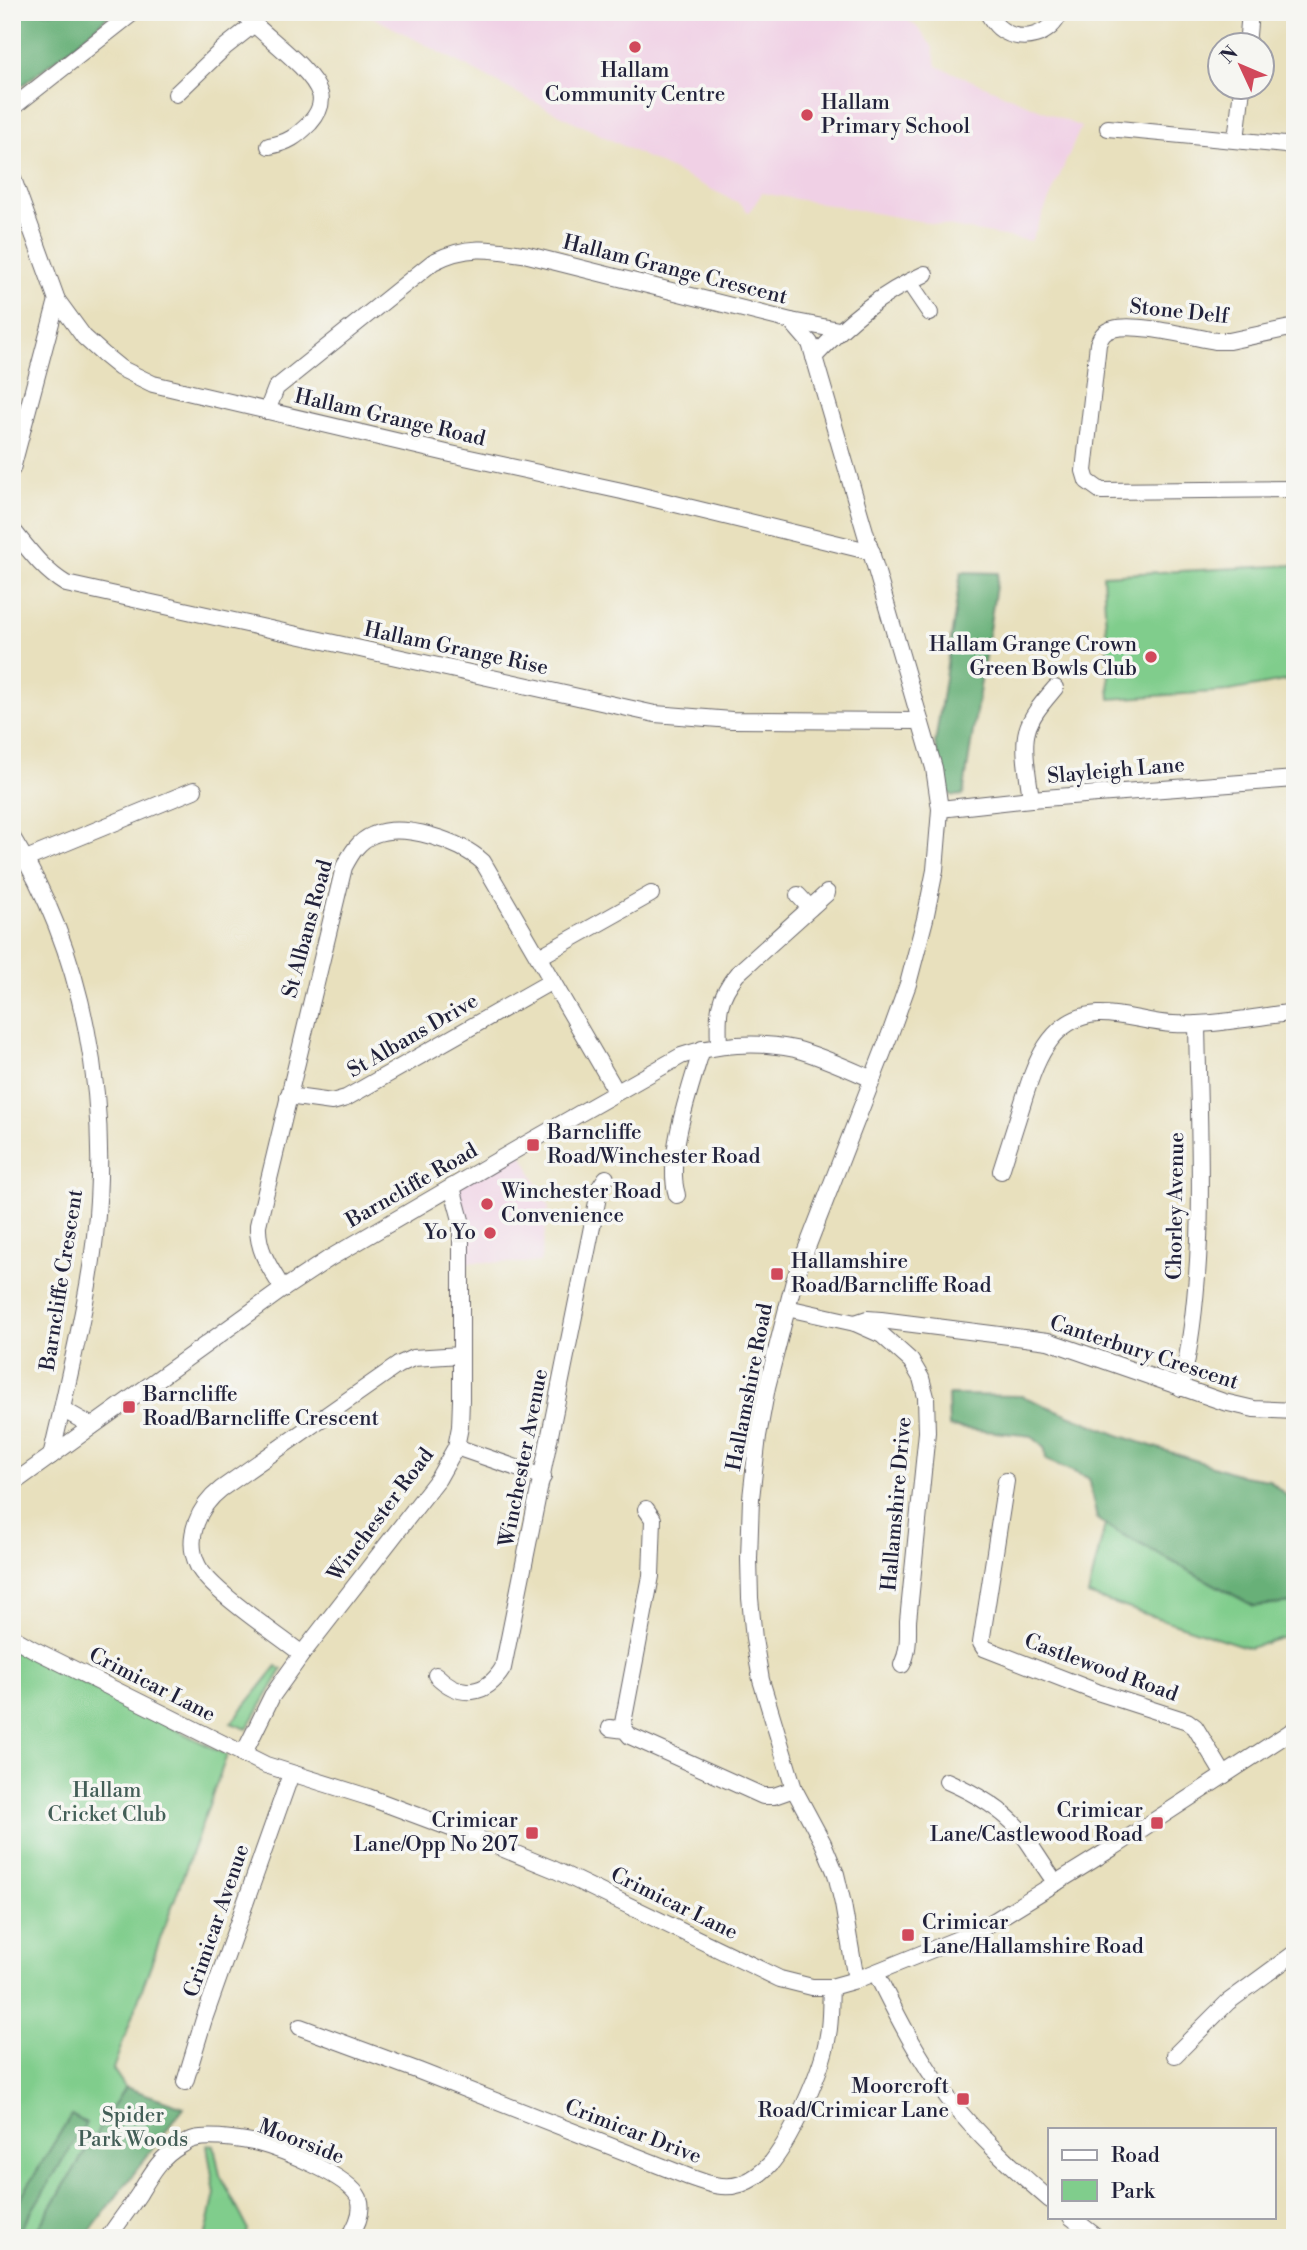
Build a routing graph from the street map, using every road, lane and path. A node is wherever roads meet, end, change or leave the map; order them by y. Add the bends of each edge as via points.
1 (134, 12) edge
2 (242, 12) edge
3 (987, 12) edge
4 (1060, 12) edge
5 (1250, 12) edge
6 (253, 25) junction
7 (1248, 32) edge
8 (176, 94) dead end
9 (1240, 102) edge
10 (12, 108) edge
11 (1108, 128) dead end
12 (1236, 141) junction
13 (269, 146) dead end
14 (1295, 146) edge
15 (12, 176) edge
16 (925, 274) dead end
17 (909, 282) junction
18 (57, 300) junction
19 (930, 313) dead end
20 (791, 321) junction
21 (1295, 327) edge
22 (839, 330) junction
23 (814, 357) junction
24 (267, 411) junction
25 (12, 469) edge
26 (1295, 489) edge
27 (12, 529) edge
28 (872, 552) junction
29 (1055, 688) dead end
30 (920, 721) junction
31 (1295, 779) edge
32 (194, 790) dead end
33 (1031, 799) junction
34 (940, 809) junction
35 (12, 837) edge
36 (26, 859) junction
37 (827, 893) dead end
38 (651, 894) dead end
39 (798, 895) dead end
40 (810, 908) junction
41 (539, 957) junction
42 (552, 981) junction
43 (1295, 1012) edge
44 (1197, 1024) junction
45 (719, 1046) junction
46 (702, 1049) junction
47 (872, 1079) junction
48 (616, 1091) junction
49 (288, 1096) junction
50 (1001, 1171) dead end
51 (606, 1178) dead end
52 (452, 1187) junction
53 (677, 1195) dead end
54 (283, 1289) junction
55 (787, 1308) junction
56 (855, 1323) junction
57 (897, 1323) junction
58 (882, 1335) junction
59 (461, 1355) junction
60 (1181, 1388) junction
61 (62, 1409) junction
62 (1295, 1411) edge
63 (92, 1426) junction
64 (456, 1447) junction
65 (51, 1456) junction
66 (542, 1477) junction
67 (1006, 1481) dead end
68 (12, 1484) edge
69 (646, 1509) dead end
70 (12, 1637) edge
71 (302, 1654) junction
72 (902, 1665) dead end
73 (436, 1675) dead end
74 (1295, 1729) edge
75 (243, 1755) junction
76 (291, 1774) junction
77 (1224, 1775) junction
78 (947, 1781) dead end
79 (794, 1788) junction
80 (1056, 1884) junction
81 (1295, 1953) edge
82 (876, 1973) junction
83 (856, 1980) junction
84 (831, 1987) junction
85 (300, 2027) dead end
86 (1175, 2055) dead end
87 (185, 2082) dead end
88 (1048, 2198) edge
89 (1072, 2218) edge
90 (355, 2235) edge
91 (108, 2238) edge
92 (1098, 2238) edge

1 - 10 street
2 - 6 street
3 - 4 street via 1006,33 1029,37 1049,28
5 - 7 street
6 - 8 street
6 - 13 street via 295,61 321,96 314,119 296,137
9 - 12 street
11 - 12 street
12 - 14 street
15 - 18 street, Hallam Grange Road
16 - 17 street
17 - 19 street
17 - 22 street
18 - 24 street, Hallam Grange Road via 84,337 136,377
18 - 25 street
20 - 22 street
20 - 23 street, Hallam Grange Crescent via 810,343
20 - 24 street, Hallam Grange Crescent via 528,255 466,250 433,262 276,388
21 - 26 street, Stone Delf via 1228,341 1139,328 1115,327 1102,335 1084,471 1087,481 1101,492
22 - 23 street
23 - 28 street, Hallam Grange Crescent
24 - 28 street, Hallam Grange Road
27 - 30 street, Hallam Grange Rise via 39,563 66,584 489,678 655,713 732,720
28 - 30 street, Hallam Grange Crescent
29 - 33 street via 1027,729
30 - 34 street, Hallam Grange Crescent
31 - 33 street, Slayleigh Lane
32 - 36 street
33 - 34 street, Slayleigh Lane
34 - 47 street, Hallamshire Road via 925,919 908,984
35 - 36 street, Barncliffe Crescent
36 - 61 street, Barncliffe Crescent via 48,905 78,992 100,1124 95,1239
37 - 40 street
38 - 41 street
39 - 40 street
40 - 45 street via 726,987 718,1011
41 - 42 street, St Albans Road
41 - 49 street, St Albans Road via 474,854 405,831 371,836 350,854 344,867
42 - 48 street, St Albans Road
42 - 49 street, St Albans Drive via 346,1098 332,1102
43 - 44 street
44 - 50 street via 1101,1014 1087,1015 1064,1027 1036,1062
44 - 60 street, Chorley Avenue via 1198,1268
45 - 46 street, Barncliffe Road
45 - 47 street, Barncliffe Road via 795,1049
46 - 48 street, Barncliffe Road
46 - 53 street via 675,1159
47 - 55 street, Hallamshire Road via 813,1226
48 - 52 street, Barncliffe Road
49 - 54 street, St Albans Road via 258,1225 263,1255
51 - 66 street, Winchester Avenue via 600,1187 582,1269
52 - 54 street, Barncliffe Road
52 - 59 street, Winchester Road via 461,1220
54 - 63 street, Barncliffe Road
55 - 56 street, Hallamshire Drive
55 - 79 street, Hallamshire Road via 758,1436 749,1559 761,1680
56 - 57 street, Canterbury Crescent via 867,1319
56 - 58 street, Hallamshire Drive
57 - 58 street
57 - 60 street, Canterbury Crescent via 1048,1341
58 - 72 street, Hallamshire Drive via 911,1361 926,1397 927,1432 908,1647
59 - 64 street, Winchester Road
59 - 71 street via 413,1358 398,1365 221,1489 197,1518 193,1543 198,1567 215,1587
60 - 62 street, Canterbury Crescent via 1254,1409
61 - 63 street
61 - 65 street, Barncliffe Crescent
63 - 65 street, Barncliffe Road
64 - 66 street
64 - 71 street, Winchester Road via 438,1479
65 - 68 street, Barncliffe Road
66 - 73 street, Winchester Avenue via 503,1668 488,1686 465,1692 451,1688
67 - 77 street, Castlewood Road via 981,1643 984,1648 1186,1721 1195,1727
69 - 79 street via 653,1519 651,1576 623,1723 618,1729 763,1796
70 - 75 street, Crimicar Lane
71 - 75 street, Winchester Road via 272,1696
74 - 77 street, Crimicar Lane
75 - 76 street, Crimicar Lane
76 - 84 street, Crimicar Lane via 368,1797 553,1869 780,1979
76 - 87 street, Crimicar Avenue
77 - 80 street, Crimicar Lane
78 - 80 street via 1010,1820
79 - 83 street, Hallamshire Road via 836,1874
80 - 82 street, Crimicar Lane via 978,1931
81 - 86 street via 1228,2002
82 - 83 street, Crimicar Lane
82 - 88 street via 899,2021 947,2096 1005,2161
83 - 84 street, Crimicar Lane
84 - 85 street, Crimicar Drive via 828,2035 820,2066 786,2138 758,2175 727,2187 689,2177
89 - 92 street
90 - 91 street, Moorside via 360,2200 342,2179 258,2144 208,2138 194,2139 166,2156

